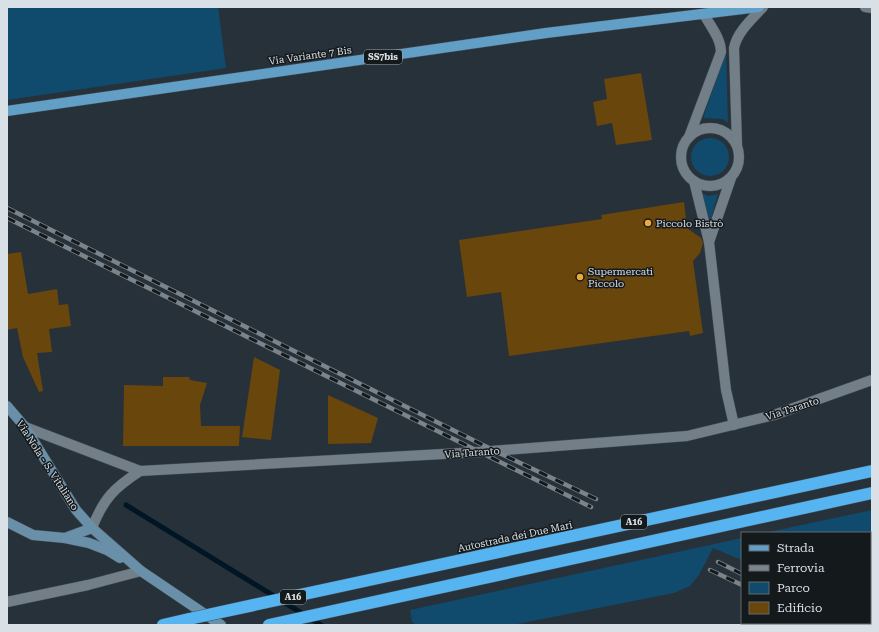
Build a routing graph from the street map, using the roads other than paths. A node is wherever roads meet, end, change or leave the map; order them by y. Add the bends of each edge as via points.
1 (759, 7) edge
2 (763, 7) edge
3 (865, 7) edge
4 (872, 8) edge
5 (704, 14) junction
6 (7, 111) edge
7 (689, 137) junction
8 (737, 145) junction
9 (731, 178) junction
10 (694, 181) junction
11 (709, 242) junction
12 (872, 380) edge
13 (7, 406) edge
14 (734, 424) junction
15 (25, 427) junction
16 (872, 470) edge
17 (140, 472) junction
18 (872, 493) edge
19 (7, 522) edge
20 (92, 528) junction
21 (64, 538) junction
22 (141, 571) junction
23 (7, 602) edge
24 (163, 625) edge
25 (221, 625) edge
26 (269, 625) edge

1 - 5 main road, Via Variante 7 Bis / SS7bis
2 - 8 street via 740,34 734,48
3 - 4 street
5 - 6 main road, Via Variante 7 Bis / SS7bis via 546,33
5 - 7 street via 718,39 721,52
7 - 8 street via 706,128 717,128 725,131
7 - 10 street via 683,146 682,165
8 - 9 street via 739,163
9 - 10 street via 713,186
9 - 11 street
10 - 11 street
11 - 14 street via 726,390
12 - 14 street, Via Taranto via 774,415
13 - 15 main road, Via Nola - S. Vitaliano
14 - 17 street, Via Taranto via 687,436 479,452
15 - 17 street
15 - 20 main road, Via Nola - S. Vitaliano via 76,510
16 - 24 highway, Autostrada dei Due Mari / A16, bridge
17 - 20 street, Via Taranto via 108,496
18 - 26 highway, A16
19 - 21 main road via 33,535
20 - 21 main road
20 - 22 main road, Via Nola - S. Vitaliano
21 - 22 main road via 107,550
22 - 23 street
22 - 25 main road, Via Nola - S. Vitaliano

